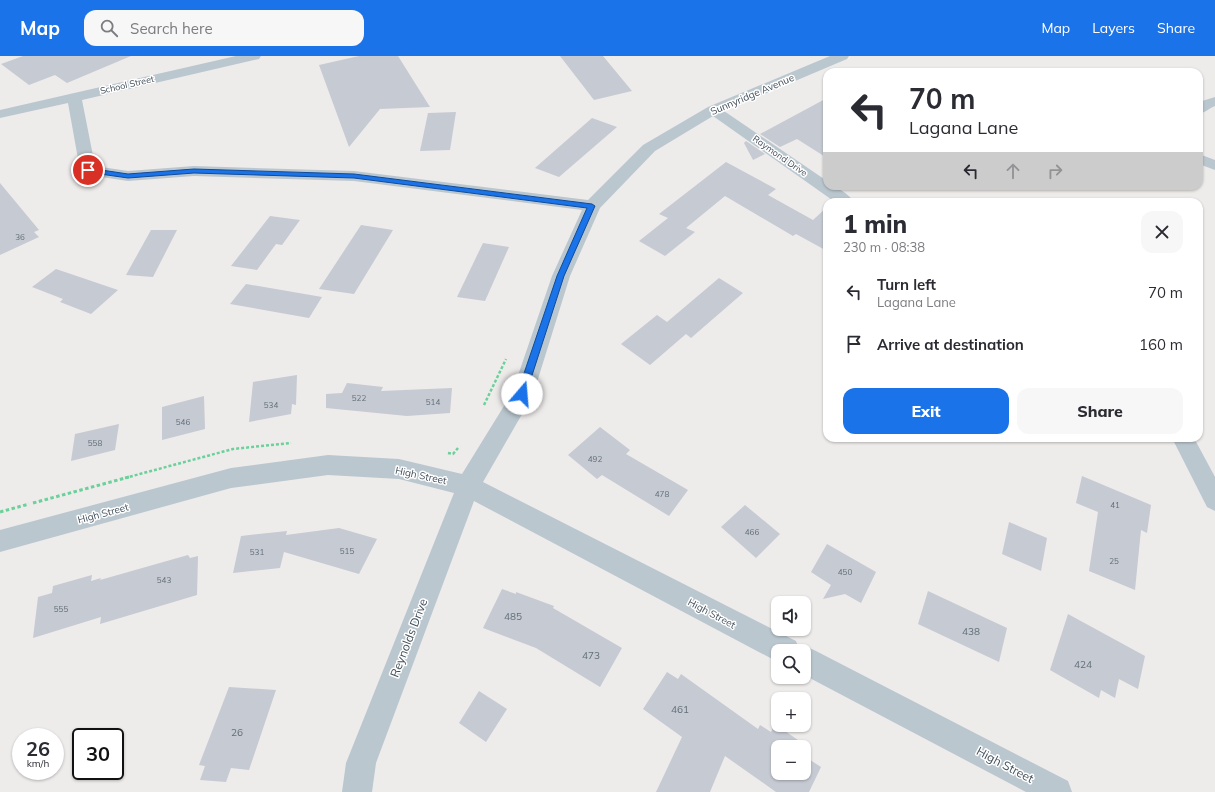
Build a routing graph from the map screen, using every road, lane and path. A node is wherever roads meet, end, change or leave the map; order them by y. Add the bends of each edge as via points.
1 (254, 56) edge
2 (842, 56) edge
3 (74, 97) junction
4 (1215, 101) edge
5 (1203, 106) edge
6 (713, 110) junction
7 (0, 114) edge
8 (1203, 161) edge
9 (1215, 166) edge
10 (823, 186) edge
11 (829, 190) edge
12 (840, 198) edge
13 (592, 206) junction
14 (509, 352) dead end
15 (483, 408) dead end
16 (1185, 442) edge
17 (295, 443) dead end
18 (462, 445) dead end
19 (445, 453) dead end
20 (468, 486) junction
21 (1215, 500) edge
22 (0, 512) edge
23 (0, 541) edge
24 (773, 644) edge
25 (811, 664) edge
26 (357, 792) edge
27 (1057, 792) edge

1 - 3 street, School Street
2 - 6 street, Sunnyridge Avenue
3 - 7 street, School Street
3 - 13 street via 88,170 128,176 194,171 354,176
4 - 5 street
6 - 10 street, Raymond Drive
6 - 13 street, Sunnyridge Avenue via 648,148
8 - 9 street
11 - 12 street, Raymond Drive
13 - 20 street, Sunnyridge Avenue via 561,276 522,394
14 - 15 path
16 - 21 street
17 - 22 path via 233,449
18 - 19 path via 453,454
20 - 23 street, High Street via 399,469 328,465 231,478
20 - 24 street, High Street
20 - 26 street, Reynolds Drive via 361,763
25 - 27 street, High Street

